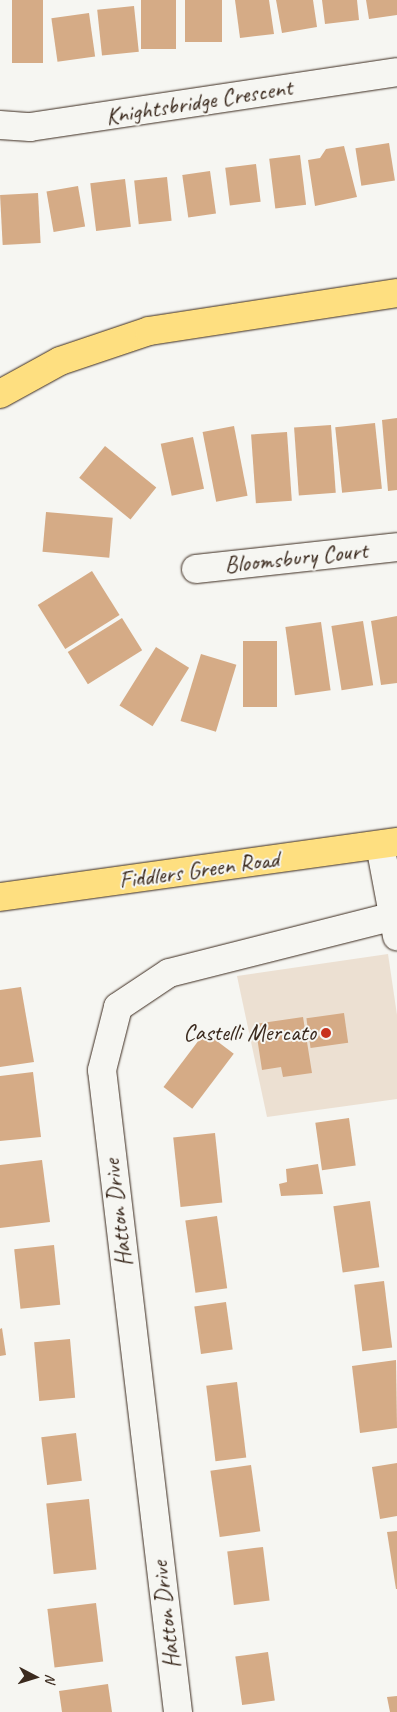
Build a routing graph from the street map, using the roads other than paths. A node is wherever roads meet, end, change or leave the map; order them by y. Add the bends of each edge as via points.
1 (397, 72) edge
2 (0, 125) edge
3 (397, 293) edge
4 (0, 394) edge
5 (397, 547) edge
6 (196, 569) dead end
7 (388, 844) edge
8 (0, 897) edge
9 (395, 926) edge
10 (178, 1712) edge

1 - 2 street, Knightsbridge Crescent via 30,127
3 - 4 main road via 149,331 60,361
5 - 6 street, Bloomsbury Court
7 - 8 main road, Fiddlers Green Road
7 - 9 street
9 - 10 street, Hatton Drive via 169,973 118,1007 102,1070

